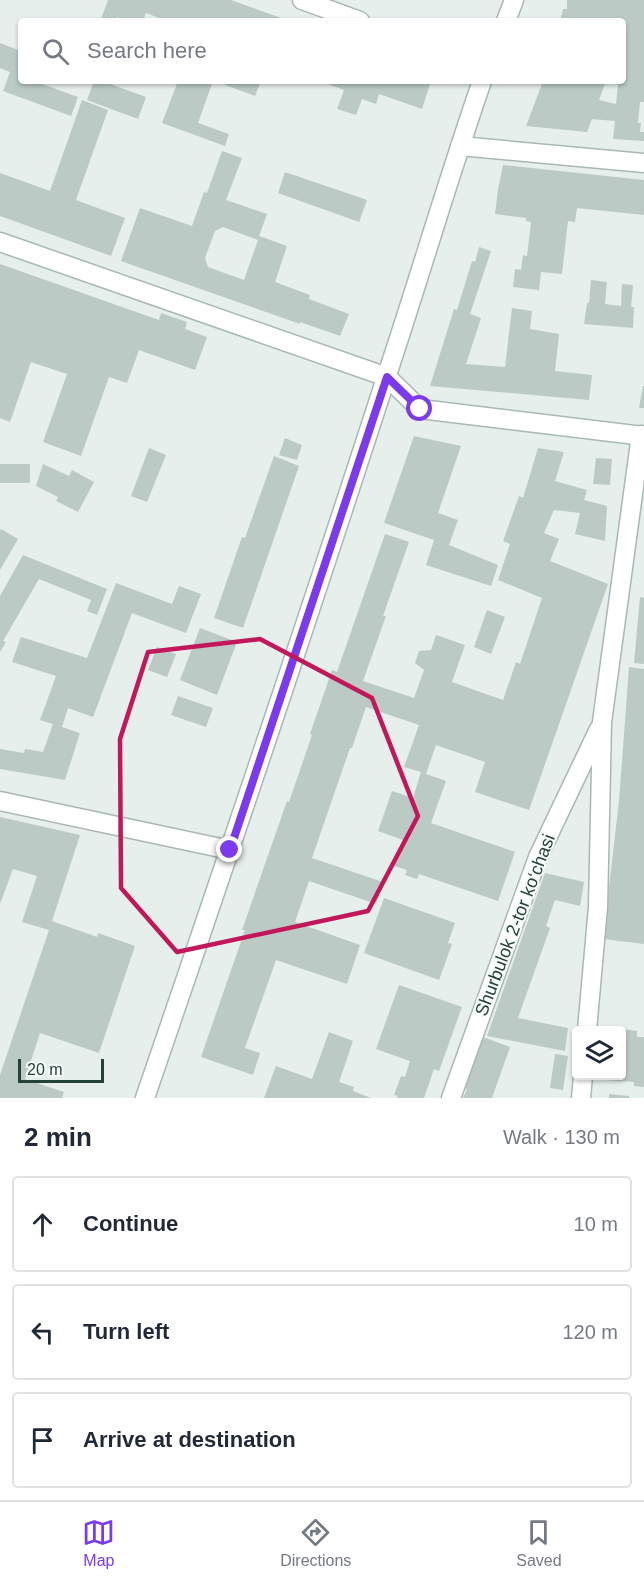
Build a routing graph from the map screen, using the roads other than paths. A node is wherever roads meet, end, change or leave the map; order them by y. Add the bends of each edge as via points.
1 (302, 0) edge
2 (514, 0) edge
3 (352, 18) edge
4 (507, 18) edge
5 (481, 84) edge
6 (460, 146) junction
7 (644, 163) edge
8 (0, 242) edge
9 (387, 377) junction
10 (642, 436) edge
11 (602, 722) junction
12 (0, 801) edge
13 (230, 850) junction
14 (587, 1026) edge
15 (583, 1080) edge
16 (145, 1098) edge
17 (451, 1098) edge
18 (581, 1098) edge

1 - 3 street
2 - 4 street
5 - 6 street
6 - 7 street
6 - 9 street
8 - 9 street
9 - 10 street via 420,409
9 - 13 street
10 - 11 street
11 - 14 street via 598,907
11 - 17 street, Shurbulok 2-tor ko‘chasi via 538,857
12 - 13 street
13 - 16 street
15 - 18 street

